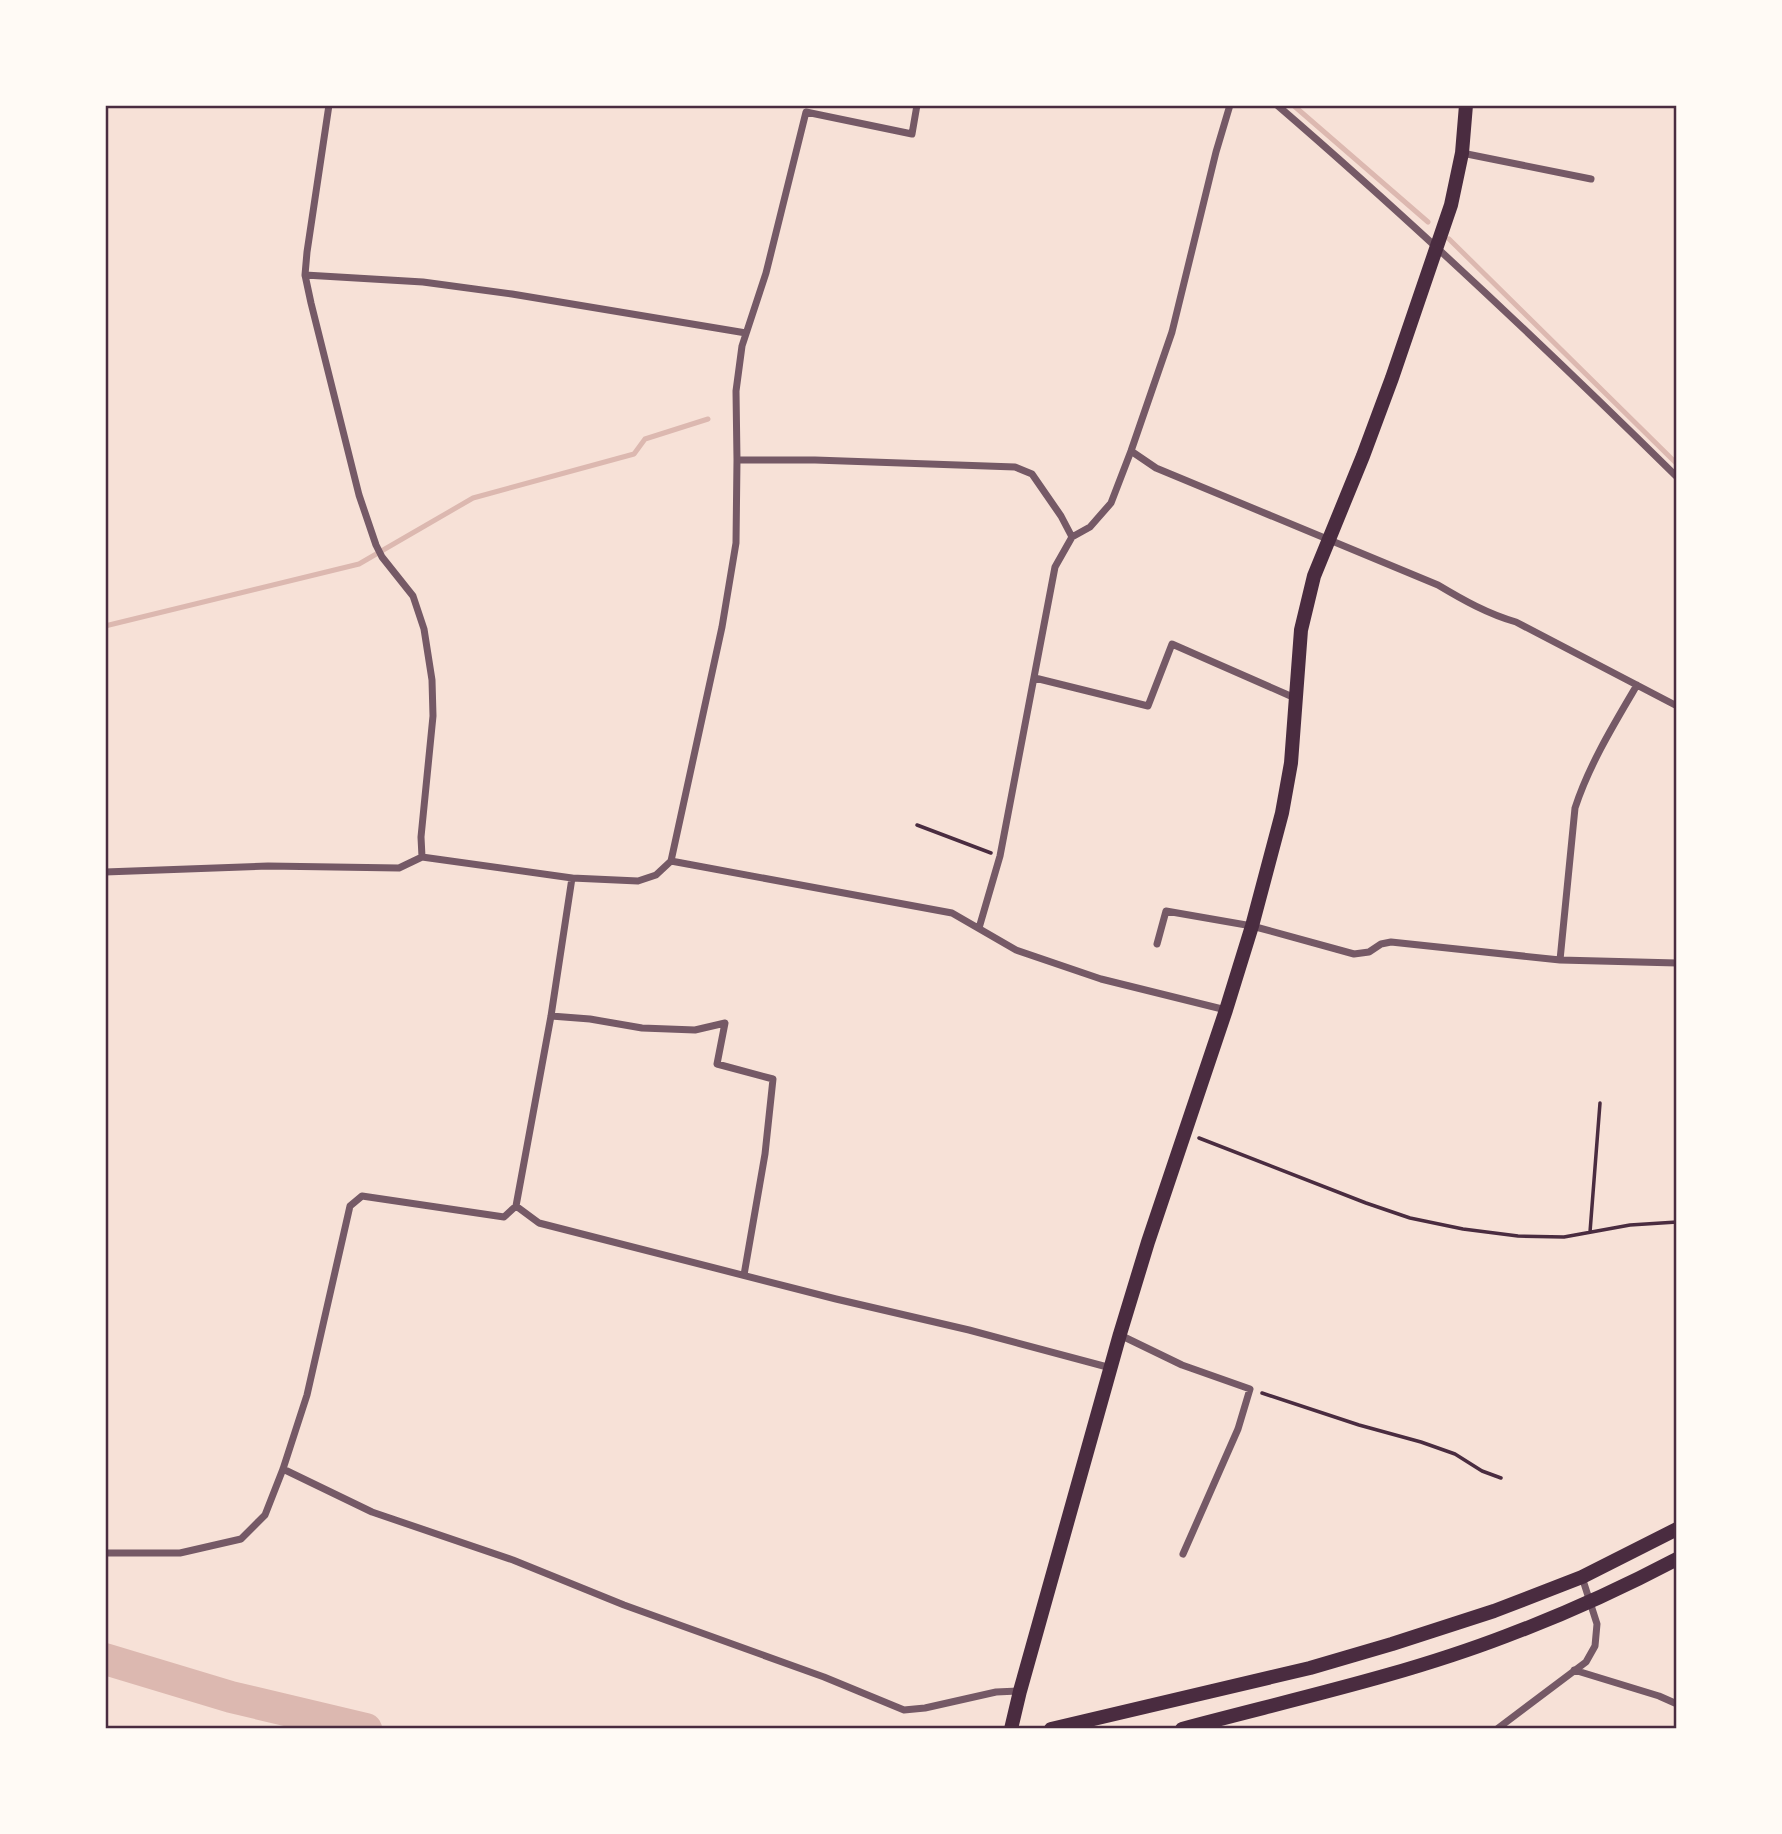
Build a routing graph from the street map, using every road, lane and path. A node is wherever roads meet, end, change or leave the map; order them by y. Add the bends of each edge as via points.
1 (329, 105) edge
2 (917, 105) edge
3 (1230, 105) edge
4 (1277, 105) edge
5 (1466, 105) edge
6 (1462, 153) junction
7 (1591, 179) dead end
8 (1436, 246) junction
9 (305, 275) junction
10 (746, 333) junction
11 (1131, 451) junction
12 (737, 460) junction
13 (1677, 477) edge
14 (1072, 537) junction
15 (1329, 539) junction
16 (1035, 678) junction
17 (1637, 685) junction
18 (1296, 698) junction
19 (1677, 706) edge
20 (917, 825) dead end
21 (1000, 856) junction
22 (422, 858) junction
23 (671, 861) junction
24 (105, 872) edge
25 (572, 878) junction
26 (1252, 926) junction
27 (979, 928) junction
28 (1157, 944) dead end
29 (1560, 960) junction
30 (1677, 963) edge
31 (1226, 1010) junction
32 (551, 1016) junction
33 (1600, 1103) dead end
34 (1184, 1132) junction
35 (516, 1206) junction
36 (1677, 1222) edge
37 (1590, 1232) junction
38 (744, 1275) junction
39 (1120, 1335) junction
40 (1111, 1368) junction
41 (1250, 1389) junction
42 (283, 1469) junction
43 (1501, 1478) dead end
44 (1677, 1529) edge
45 (105, 1553) edge
46 (1183, 1554) dead end
47 (1677, 1559) edge
48 (1582, 1577) junction
49 (1590, 1602) junction
50 (1574, 1671) junction
51 (1020, 1691) junction
52 (1677, 1704) edge
53 (1011, 1729) edge
54 (1051, 1729) edge
55 (1182, 1729) edge
56 (1497, 1729) edge

1 - 9 street
2 - 10 street via 912,134 806,112 766,274
3 - 11 street via 1172,332
4 - 8 street
5 - 6 main road
6 - 7 street
6 - 8 main road
8 - 13 street
8 - 15 main road via 1387,391
9 - 10 street via 487,290
9 - 22 street via 359,495 376,545 413,596 424,629 433,716
10 - 12 street via 736,391
11 - 14 street via 1111,503 1090,527
11 - 15 street via 1156,468
12 - 14 street via 1015,467 1032,474
12 - 23 street via 736,543
14 - 16 street via 1055,567
15 - 17 street via 1438,585
15 - 18 main road via 1301,630
16 - 18 street via 1148,706 1172,645
16 - 21 street
17 - 19 street
17 - 29 street via 1582,786 1575,808
18 - 26 main road via 1284,800
20 - 21 path
21 - 27 street
22 - 24 street via 400,868 268,866
22 - 25 street
23 - 25 street via 656,875 638,881
23 - 27 street via 952,913
25 - 32 street
26 - 28 street via 1166,911
26 - 29 street via 1354,954 1391,942
26 - 31 main road
27 - 31 street via 1016,950 1089,975
29 - 30 street
31 - 34 main road
32 - 35 street
32 - 38 street via 642,1028 695,1030 725,1023 717,1064 773,1079
33 - 37 path
34 - 37 path via 1410,1217 1518,1236 1564,1237
34 - 39 main road
35 - 38 street via 539,1223
35 - 42 street via 504,1217 362,1196 350,1206 307,1395
36 - 37 path
38 - 40 street
39 - 40 main road
39 - 41 street
40 - 51 main road
41 - 43 path via 1455,1454
41 - 46 street via 1238,1429
42 - 45 street via 265,1515 241,1539 180,1553
42 - 51 street via 372,1512 513,1560 904,1710
44 - 48 main road
47 - 49 main road
48 - 49 street
48 - 54 main road via 1494,1611 1310,1668
49 - 50 street via 1597,1624 1595,1646
49 - 55 main road via 1408,1668
50 - 52 street
50 - 56 street
51 - 53 main road

